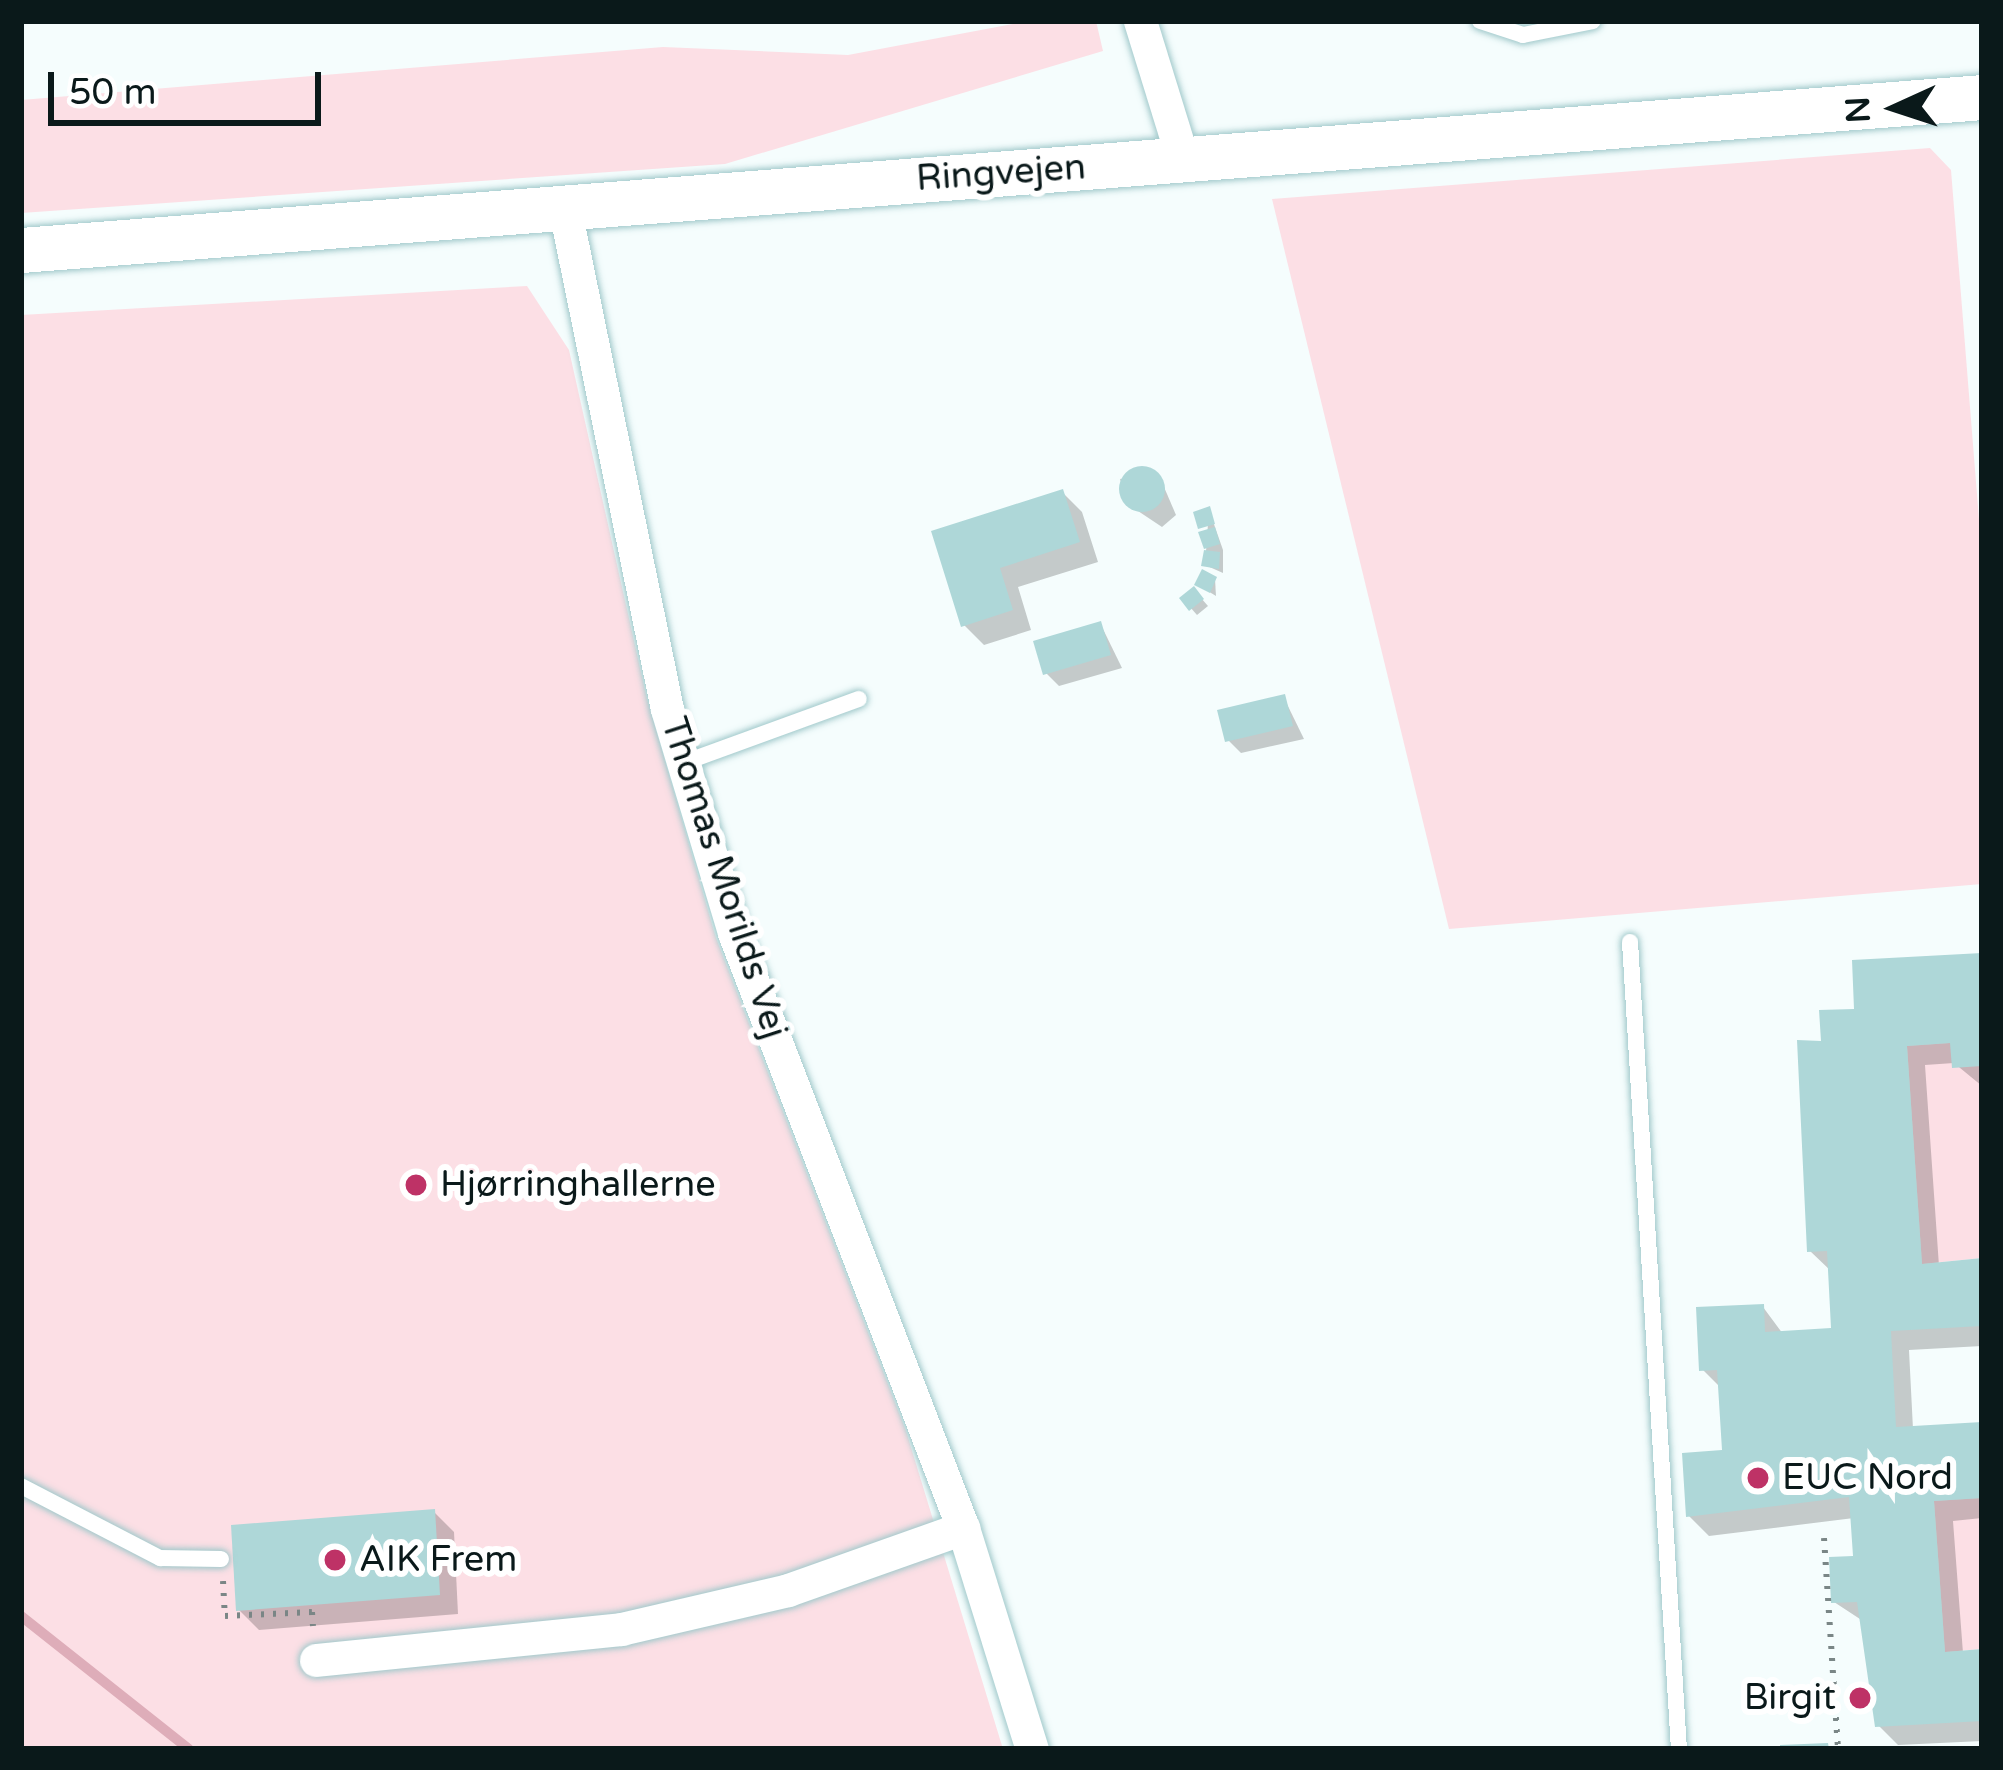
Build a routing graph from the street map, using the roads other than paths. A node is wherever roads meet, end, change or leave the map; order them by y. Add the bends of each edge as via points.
1 (1140, 21) edge
2 (1480, 21) edge
3 (1593, 21) edge
4 (1982, 97) edge
5 (1183, 160) junction
6 (564, 205) junction
7 (21, 250) edge
8 (859, 699) dead end
9 (683, 763) junction
10 (1630, 942) dead end
11 (21, 1486) edge
12 (963, 1528) junction
13 (221, 1559) road end
14 (316, 1660) road end
15 (1032, 1749) edge
16 (1679, 1749) edge

1 - 5 street
2 - 3 lane via 1523,34
4 - 5 main road, Ringvejen
5 - 6 main road, Ringvejen
6 - 7 main road, Ringvejen
6 - 9 street, Thomas Morilds Vej
8 - 9 lane
9 - 12 street, Thomas Morilds Vej via 734,933
10 - 16 lane
11 - 13 lane via 160,1558
12 - 14 street via 788,1590 621,1629
12 - 15 street, Thomas Morilds Vej

